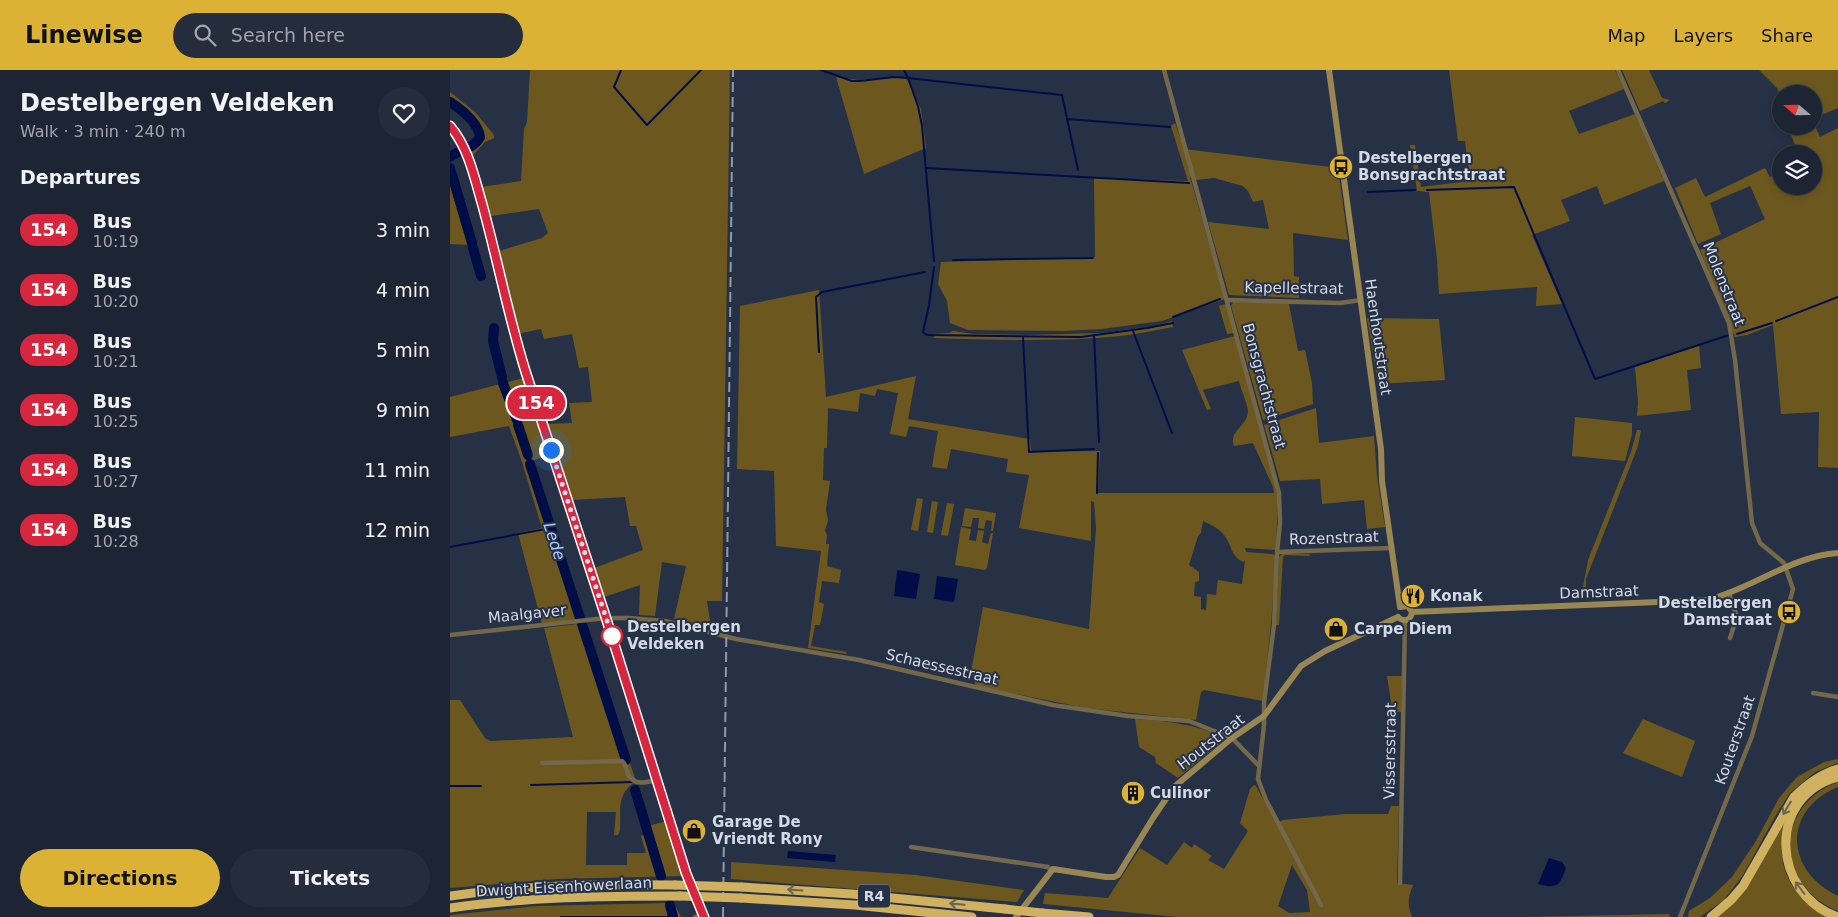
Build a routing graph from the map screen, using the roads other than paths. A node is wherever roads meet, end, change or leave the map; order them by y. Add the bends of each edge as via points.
1 (1164, 70) edge
2 (1329, 70) edge
3 (1618, 70) edge
4 (450, 126) edge
5 (1228, 300) junction
6 (1361, 300) junction
7 (1392, 548) junction
8 (1277, 552) junction
9 (1838, 553) edge
10 (1786, 568) junction
11 (1729, 594) junction
12 (1400, 607) junction
13 (1412, 612) junction
14 (1398, 617) junction
15 (606, 618) junction
16 (1405, 620) junction
17 (450, 635) edge
18 (1730, 638) dead end
19 (1813, 693) dead end
20 (1838, 696) edge
21 (1264, 716) junction
22 (1232, 738) junction
23 (542, 763) dead end
24 (1259, 766) junction
25 (1838, 768) edge
26 (1838, 777) edge
27 (657, 780) junction
28 (911, 848) dead end
29 (1051, 871) junction
30 (1400, 883) dead end
31 (450, 896) edge
32 (1321, 905) dead end
33 (450, 908) edge
34 (703, 916) edge
35 (696, 917) edge
36 (972, 917) edge
37 (1016, 917) edge
38 (1089, 917) edge
39 (1680, 917) edge
40 (1711, 917) edge
41 (1838, 917) edge

1 - 5 street, Bonsgrachtstraat
2 - 6 street, Haenhoutstraat
3 - 10 street, Molenstraat via 1729,323 1752,522 1760,543
4 - 15 street via 471,165 516,341
5 - 6 street, Kapellestraat via 1340,303
5 - 8 street, Bonsgrachtstraat via 1279,493
6 - 7 street, Haenhoutstraat
7 - 8 street, Rozenstraat
7 - 12 street, Haenhoutstraat
8 - 21 street, Bonsgrachtstraat via 1274,625
9 - 10 street, Damstraat via 1812,557
10 - 11 street, Damstraat
10 - 39 street, Kouterstraat via 1794,589 1755,725
11 - 13 street, Damstraat via 1688,602
11 - 18 street via 1737,617
12 - 13 street via 1408,606
12 - 14 street
13 - 16 street
14 - 16 street
14 - 21 street, Houtstraat via 1307,661
15 - 17 street, Maalgaver
15 - 22 street, Schaessestraat via 666,622 747,641 858,660 1053,705 1189,722
15 - 27 street
16 - 30 street, Vissersstraat
19 - 20 street
21 - 22 street, Houtstraat
21 - 24 street
22 - 24 street, Schaessestraat
22 - 29 street, Houtstraat via 1174,787 1118,875
23 - 27 street via 622,760 635,781
24 - 32 street via 1260,788
25 -> 40 highway via 1805,785 1794,797 1743,886
41 -> 26 highway via 1814,904 1797,886 1787,862 1785,842 1793,813 1802,800 1822,784
27 - 34 street
28 - 29 street, Houtstraat via 1048,867
29 - 37 street
38 -> 31 highway, Dwight Eisenhowerlaan / R4, bridge via 852,894 742,887 590,884
33 - 36 highway, Dwight Eisenhowerlaan / R4, bridge via 592,896 680,896 855,905
34 - 35 street

